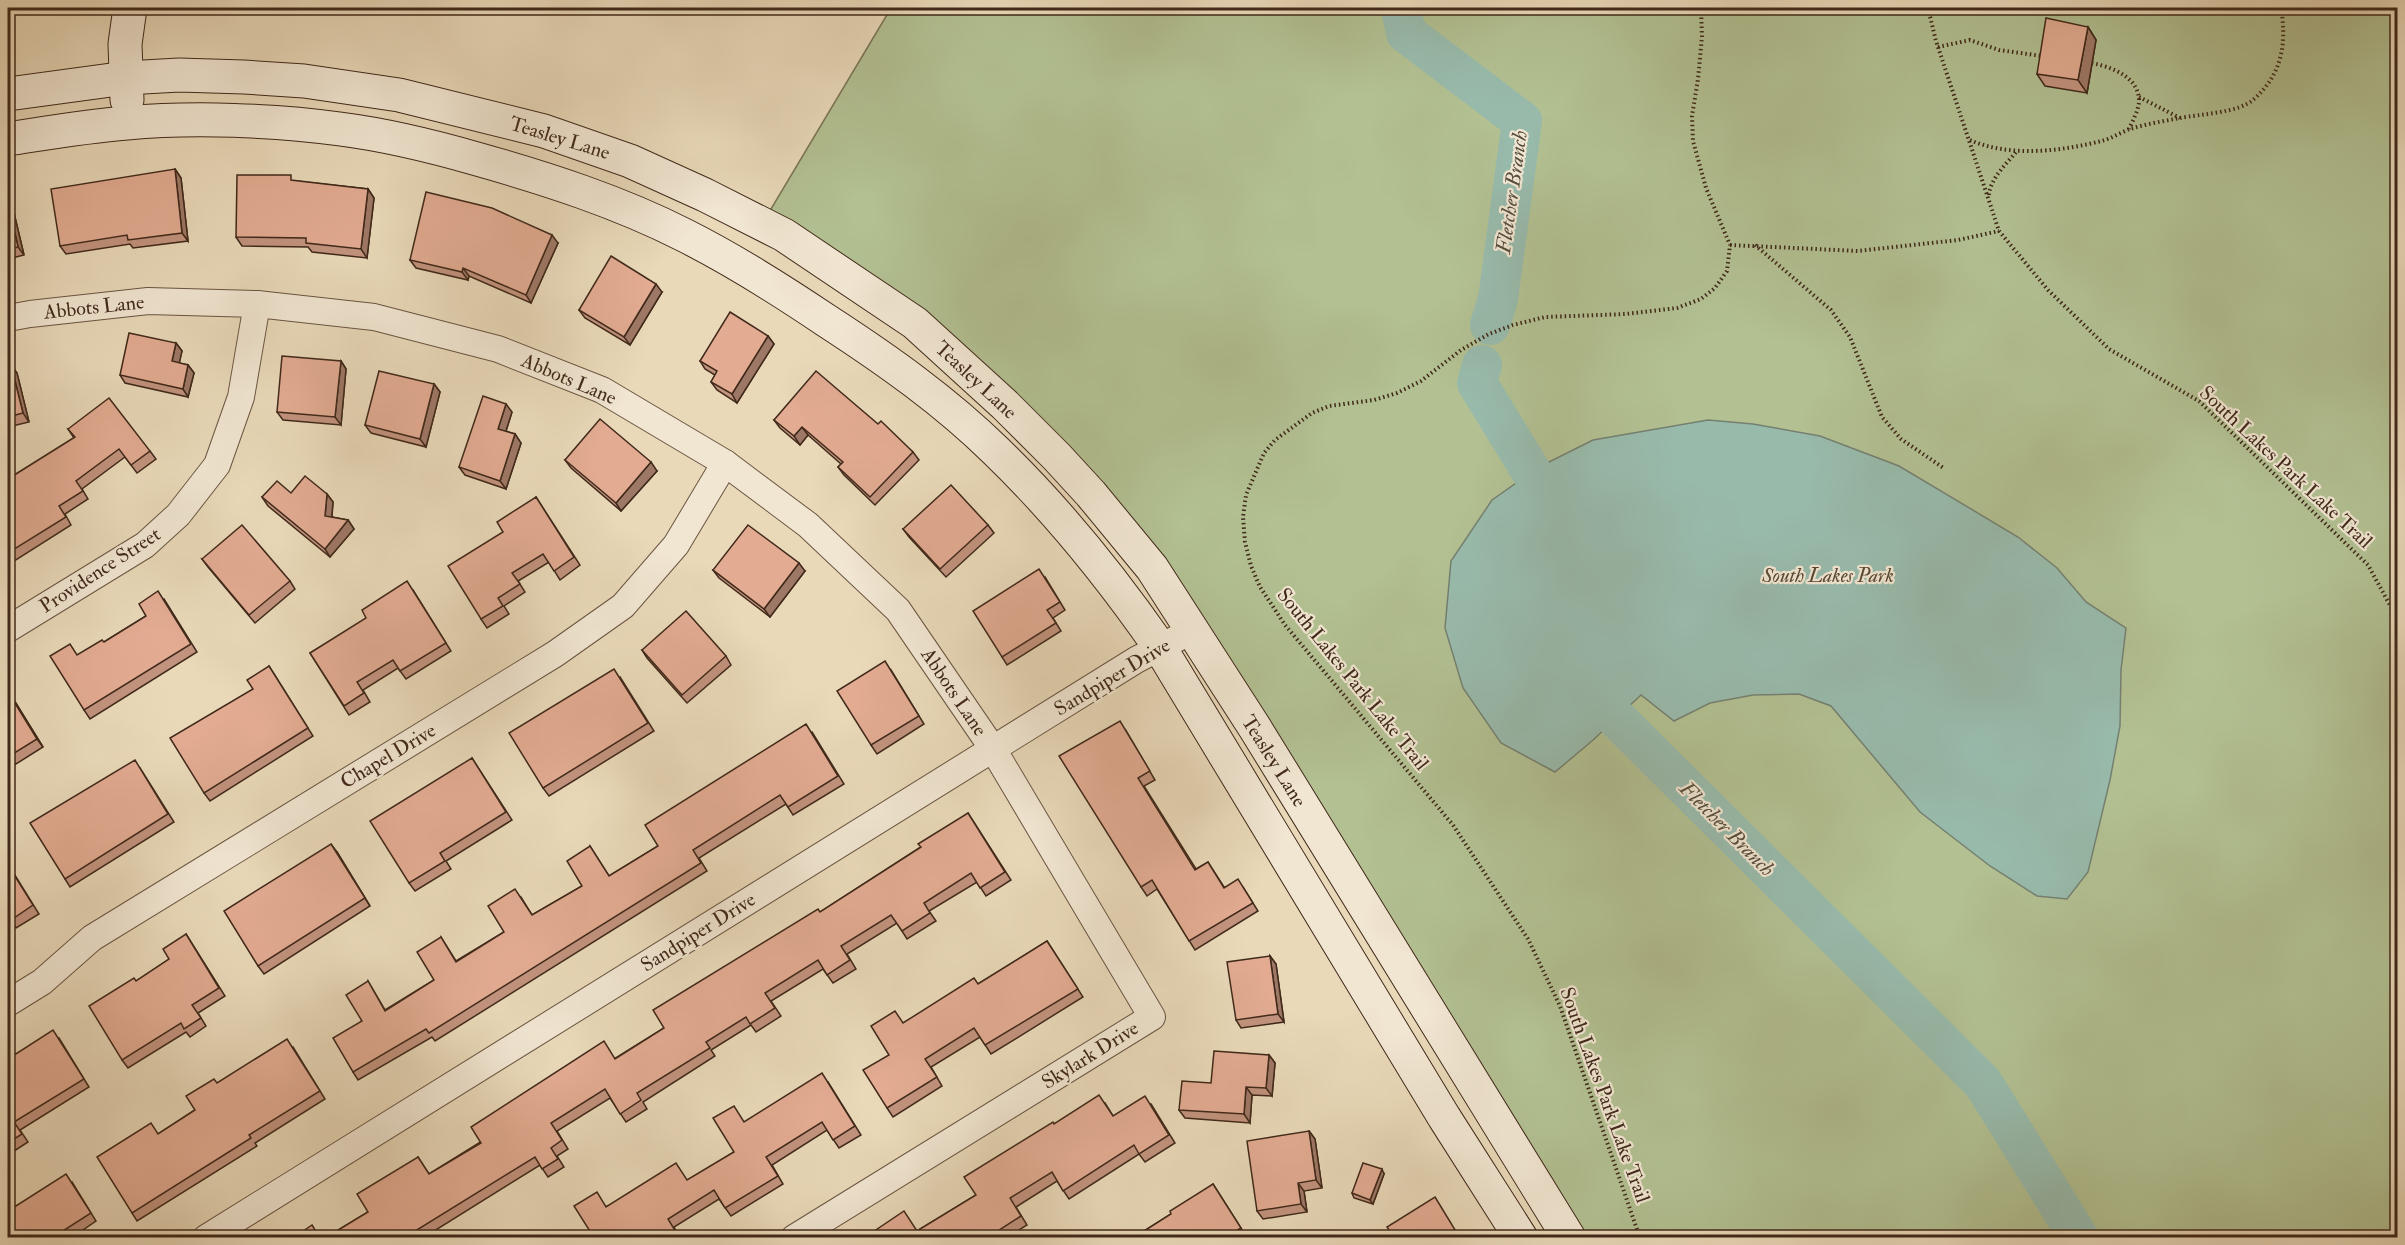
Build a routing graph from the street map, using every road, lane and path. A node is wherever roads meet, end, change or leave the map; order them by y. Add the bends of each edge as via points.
1 (130, 8) edge
2 (1701, 8) edge
3 (1928, 8) edge
4 (2281, 8) edge
5 (1938, 47) junction
6 (2046, 56) edge
7 (2092, 63) dead end
8 (126, 78) junction
9 (8, 94) edge
10 (2139, 98) junction
11 (2181, 118) junction
12 (128, 123) junction
13 (2129, 129) junction
14 (8, 139) edge
15 (1970, 139) junction
16 (2017, 151) junction
17 (1989, 197) junction
18 (1999, 231) junction
19 (1755, 245) junction
20 (1730, 246) junction
21 (257, 304) junction
22 (8, 318) edge
23 (725, 463) junction
24 (1945, 469) dead end
25 (2397, 625) edge
26 (8, 629) edge
27 (1193, 630) junction
28 (1159, 646) junction
29 (993, 749) junction
30 (8, 1003) edge
31 (206, 1238) edge
32 (794, 1238) edge
33 (1521, 1238) edge
34 (1569, 1238) edge
35 (1640, 1238) edge

1 - 8 main road
2 - 20 path via 1693,141 1706,188
3 - 5 path, South Lakes Park Lake Trail
4 - 11 path via 2284,45 2275,76 2253,101 2218,113
5 - 6 path via 1970,40 1999,50
5 - 15 path, South Lakes Park Lake Trail
7 - 10 path via 2120,72
8 - 9 main road, Teasley Lane
8 - 12 main road
8 - 27 main road, Teasley Lane via 243,77 304,81 399,95 593,147 694,190 777,232 915,323 1005,405 1091,494 1152,568
10 - 11 path
10 - 13 path
11 - 13 path
12 - 14 main road, Teasley Lane
12 - 28 main road, Teasley Lane via 257,122 339,128 415,142 532,174 683,234 756,274 929,392 996,452 1075,536
13 - 16 path via 2104,140
15 - 16 path via 1985,147
15 - 17 path, South Lakes Park Lake Trail
16 - 17 path via 1989,189
17 - 18 path, South Lakes Park Lake Trail
18 - 19 path via 1958,240 1858,251
18 - 25 path, South Lakes Park Lake Trail via 2048,290 2109,349 2199,401 2368,565 2397,618
19 - 20 path
19 - 24 path via 1831,310 1850,337 1882,417 1901,439
20 - 35 path, South Lakes Park Lake Trail via 1727,272 1701,299 1657,311 1545,317 1513,325 1461,350 1421,381 1398,393 1312,413 1264,453 1246,495 1243,517 1251,566 1285,625 1447,818 1528,939 1560,1006
21 - 22 street, Abbots Lane via 148,301
21 - 23 street, Abbots Lane via 374,317 498,349 602,390
21 - 26 street, Providence Street via 241,397 217,465 178,515 145,545
23 - 29 street, Abbots Lane via 808,525 898,610
23 - 30 street, Chapel Drive via 676,545 622,606 544,661 92,938 42,982
27 - 28 street, Sandpiper Drive
27 - 34 main road, Teasley Lane
28 - 29 street, Sandpiper Drive
28 - 33 main road, Teasley Lane
29 - 31 street, Sandpiper Drive
29 - 32 street, Skylark Drive via 1152,1017

